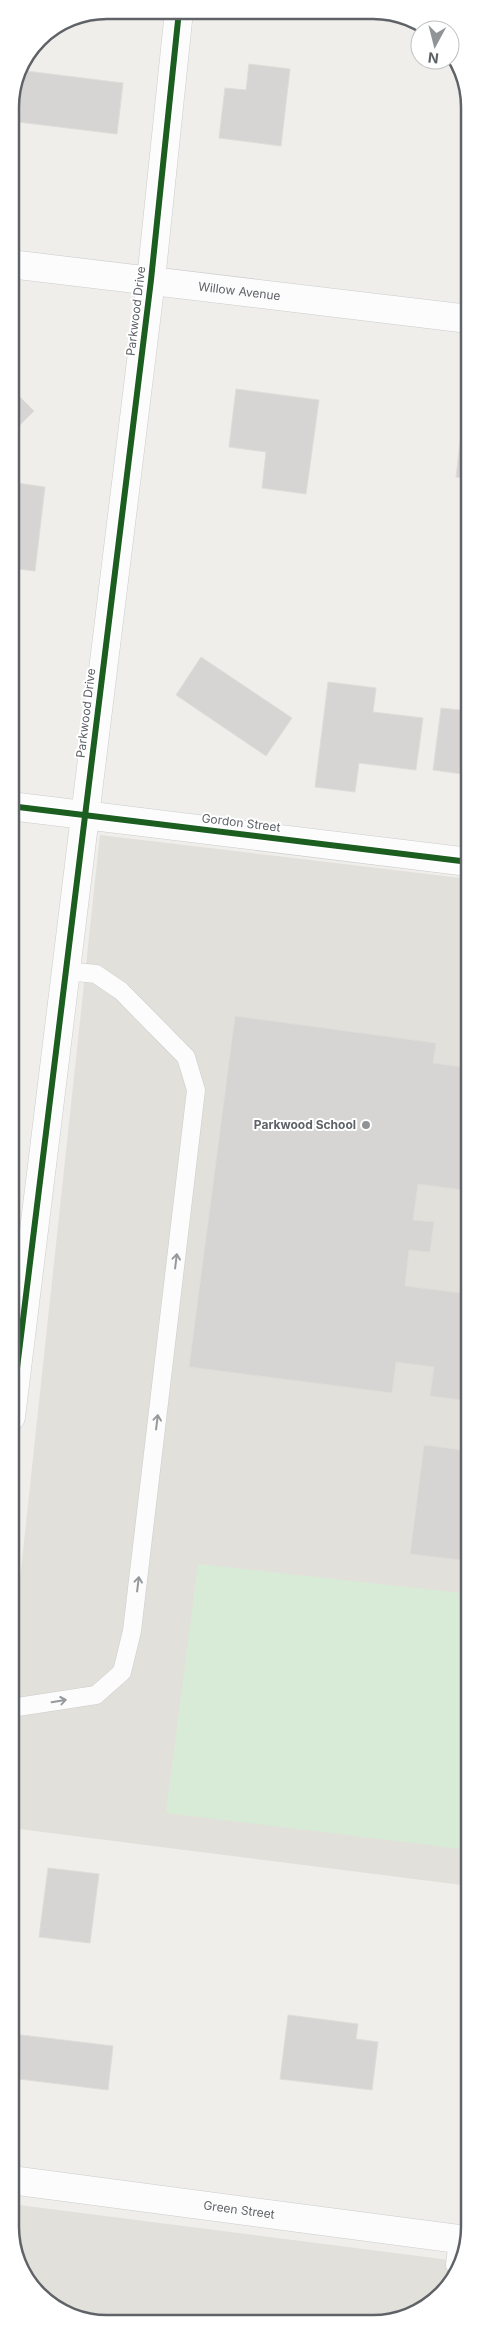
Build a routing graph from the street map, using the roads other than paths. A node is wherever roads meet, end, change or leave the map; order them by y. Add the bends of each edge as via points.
1 (178, 19) edge
2 (19, 265) edge
3 (151, 280) junction
4 (461, 318) edge
5 (19, 807) edge
6 (84, 815) junction
7 (461, 861) edge
8 (65, 970) junction
9 (19, 1351) edge
10 (19, 1707) edge
11 (19, 2181) edge
12 (459, 2248) edge

1 - 3 street, Parkwood Drive
2 - 3 street, Willow Avenue
3 - 4 street, Willow Avenue
3 - 6 street, Parkwood Drive
5 - 6 street, Gordon Street
6 - 7 street, Gordon Street
6 - 8 street, Parkwood Drive
8 - 9 street, Parkwood Drive
10 -> 8 lane via 96,1695 122,1672 132,1631 196,1090 186,1056 121,992 96,974
11 - 12 street, Green Street

